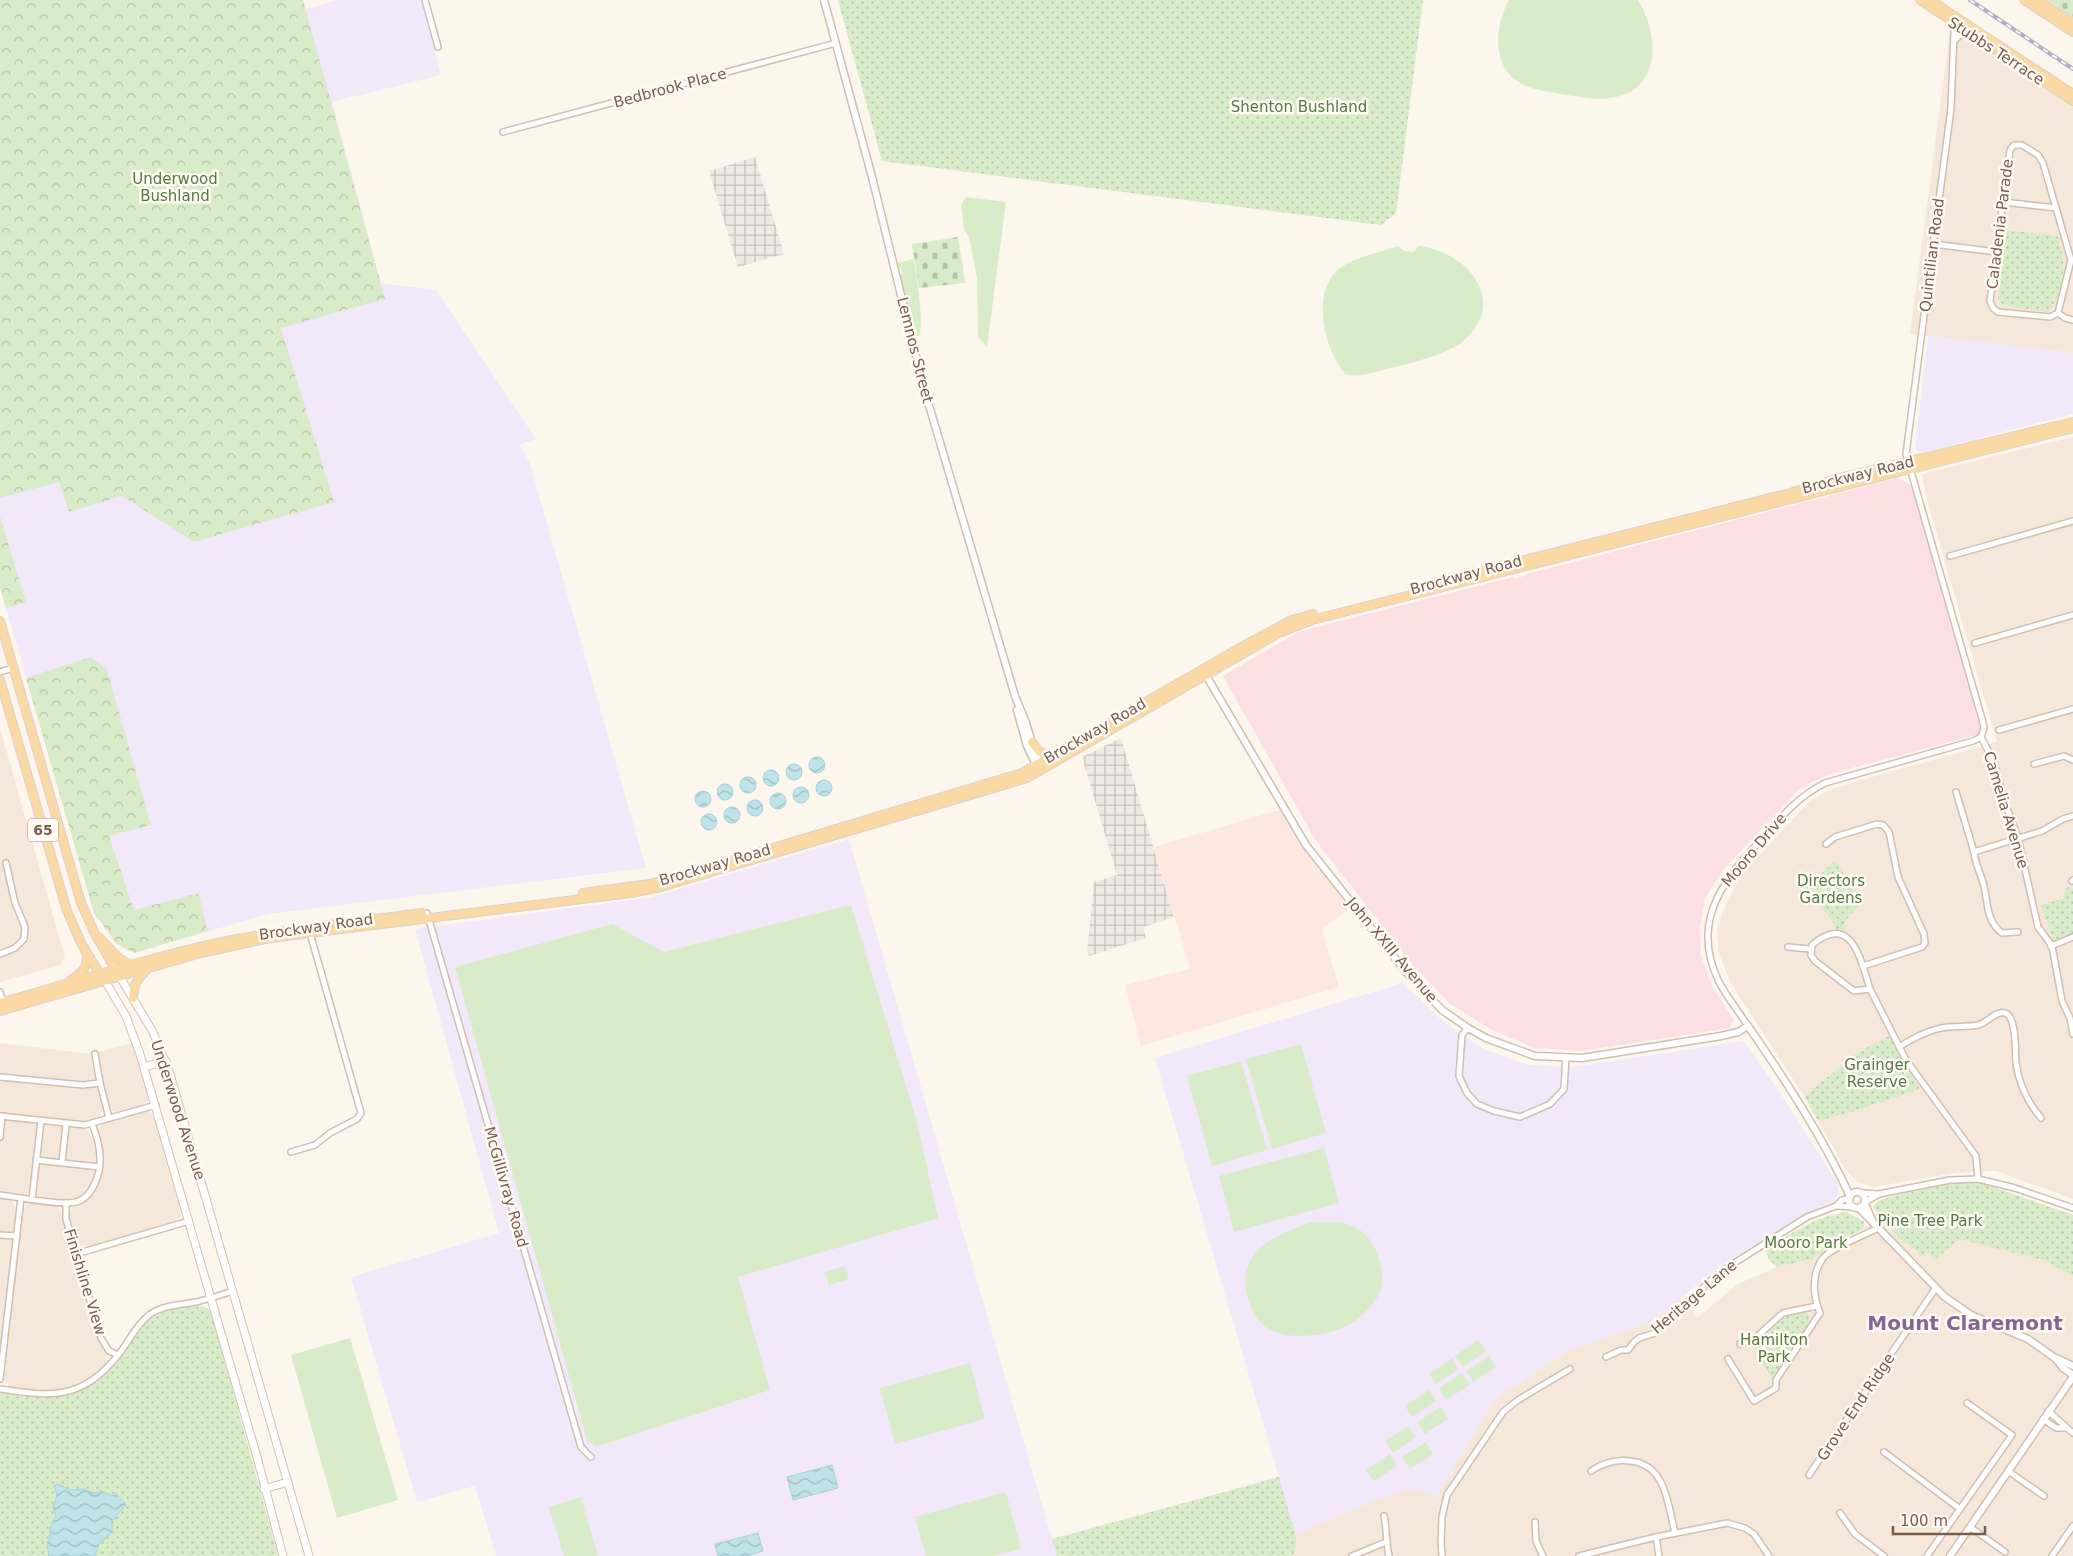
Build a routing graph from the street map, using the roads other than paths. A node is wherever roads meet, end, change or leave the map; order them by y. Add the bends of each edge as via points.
1 (425, 0) edge
2 (824, 0) edge
3 (1920, 0) edge
4 (1930, 0) edge
5 (2024, 0) edge
6 (2037, 0) edge
7 (2073, 23) edge
8 (1961, 24) junction
9 (2073, 32) edge
10 (836, 43) junction
11 (438, 47) dead end
12 (2073, 94) edge
13 (2073, 101) edge
14 (503, 132) dead end
15 (2004, 202) junction
16 (2056, 208) junction
17 (1933, 244) junction
18 (1997, 252) junction
19 (2072, 260) edge
20 (2058, 313) junction
21 (2073, 320) edge
22 (2073, 422) edge
23 (2073, 428) edge
24 (1909, 466) junction
25 (2073, 521) edge
26 (1950, 556) dead end
27 (2073, 615) edge
28 (0, 621) edge
29 (1975, 643) dead end
30 (13, 668) junction
31 (0, 672) edge
32 (1204, 672) junction
33 (0, 680) edge
34 (1015, 696) junction
35 (2073, 709) edge
36 (1999, 730) dead end
37 (1981, 737) junction
38 (1032, 742) junction
39 (1050, 757) junction
40 (2073, 760) edge
41 (2034, 764) dead end
42 (1040, 767) junction
43 (1956, 792) dead end
44 (2073, 816) edge
45 (2018, 838) junction
46 (1826, 844) dead end
47 (1974, 852) junction
48 (6, 863) dead end
49 (428, 915) junction
50 (2018, 932) dead end
51 (310, 933) junction
52 (96, 936) junction
53 (2073, 937) edge
54 (2051, 946) junction
55 (1788, 947) dead end
56 (1810, 949) junction
57 (86, 953) junction
58 (0, 954) edge
59 (134, 965) junction
60 (1862, 966) junction
61 (147, 969) junction
62 (100, 974) junction
63 (118, 974) junction
64 (105, 981) junction
65 (65, 985) junction
66 (1870, 990) junction
67 (0, 992) edge
68 (133, 998) junction
69 (2, 1006) edge
70 (1748, 1026) junction
71 (1468, 1028) junction
72 (2073, 1034) edge
73 (1899, 1047) junction
74 (95, 1054) dead end
75 (1566, 1057) junction
76 (166, 1061) junction
77 (144, 1067) junction
78 (0, 1077) edge
79 (100, 1083) junction
80 (156, 1105) junction
81 (1, 1116) edge
82 (109, 1118) junction
83 (2041, 1118) dead end
84 (41, 1120) junction
85 (66, 1124) junction
86 (92, 1124) junction
87 (0, 1137) edge
88 (291, 1152) dead end
89 (36, 1160) junction
90 (62, 1162) junction
91 (99, 1167) junction
92 (1843, 1178) junction
93 (1978, 1179) junction
94 (1860, 1193) junction
95 (1879, 1194) junction
96 (0, 1195) edge
97 (1850, 1197) junction
98 (21, 1198) junction
99 (32, 1199) junction
100 (66, 1203) junction
101 (1860, 1205) junction
102 (1836, 1206) junction
103 (2073, 1208) edge
104 (189, 1220) junction
105 (1878, 1228) junction
106 (0, 1235) edge
107 (17, 1236) junction
108 (76, 1254) junction
109 (1935, 1289) junction
110 (233, 1292) junction
111 (211, 1298) junction
112 (1817, 1306) junction
113 (1740, 1344) dead end
114 (118, 1356) junction
115 (1606, 1356) dead end
116 (2055, 1358) junction
117 (1728, 1359) dead end
118 (2073, 1366) edge
119 (1570, 1369) dead end
120 (2073, 1376) edge
121 (0, 1379) edge
122 (0, 1389) edge
123 (1967, 1403) dead end
124 (2048, 1412) junction
125 (2043, 1419) junction
126 (2066, 1428) junction
127 (2073, 1433) edge
128 (1884, 1452) dead end
129 (591, 1457) dead end
130 (2008, 1471) junction
131 (1590, 1472) dead end
132 (1809, 1475) dead end
133 (288, 1482) junction
134 (264, 1489) junction
135 (2044, 1496) dead end
136 (1960, 1509) junction
137 (1840, 1513) dead end
138 (1384, 1516) dead end
139 (1535, 1522) dead end
140 (2073, 1526) edge
141 (1970, 1527) junction
142 (1675, 1533) junction
143 (1656, 1537) junction
144 (1386, 1542) junction
145 (2005, 1552) dead end
146 (282, 1556) edge
147 (309, 1556) edge
148 (1352, 1556) edge
149 (1389, 1556) edge
150 (1442, 1556) edge
151 (1543, 1556) edge
152 (1579, 1556) edge
153 (1659, 1556) edge
154 (1769, 1556) edge
155 (1884, 1556) edge
156 (1927, 1556) edge
157 (1950, 1556) edge
158 (2052, 1556) edge

1 - 11 street
2 - 10 street, Lemnos Street
3 - 8 main road, Stubbs Terrace
4 - 8 main road, Stubbs Terrace
5 - 9 main road
6 - 7 main road
8 - 12 main road, Stubbs Terrace
8 - 13 main road, Stubbs Terrace
8 - 17 street, Quintilian Road via 1955,40 1951,108
10 - 14 street, Bedbrook Place
10 - 34 street, Lemnos Street via 923,385
15 - 16 street
15 - 16 street, Caladenia Parade via 2010,150 2022,144 2038,155 2043,163
15 - 18 street, Caladenia Parade
16 - 19 street, Caladenia Parade
17 - 18 street
17 - 24 street, Quintilian Road via 1906,454
18 - 20 street, Caladenia Parade via 1990,301 1993,308 1998,312 2045,317
19 - 20 street, Caladenia Parade
20 - 21 street
22 - 24 main road, Brockway Road
23 - 24 main road, Brockway Road
24 - 32 main road, Brockway Road via 1312,620 1279,633
24 - 37 street, Camelia Avenue via 1982,718 1984,728
25 - 26 street
27 - 29 street
28 - 30 main road, Underwood Avenue / 65
30 - 31 street
30 - 52 main road, Underwood Avenue / 65 via 76,885
32 - 39 main road, Brockway Road
32 - 42 main road, Brockway Road
32 - 71 street, John XXIII Avenue via 1306,845 1406,972 1442,1010
33 - 57 main road, Underwood Avenue / 65 via 60,888
34 - 38 street, Lemnos Street
34 - 42 street, Lemnos Street via 1027,746
35 - 36 street
37 - 45 street, Camelia Avenue via 1993,760
37 - 70 street, Mooro Drive via 1817,788 1784,813 1728,876 1710,917 1710,957 1720,983
38 - 39 main road
38 - 42 street, Lemnos Street
39 - 42 main road, Brockway Road
40 - 41 street via 2064,756
42 - 49 main road, Brockway Road via 1010,784 653,889
43 - 47 street
44 - 45 street
45 - 47 street
45 - 54 street, Camelia Avenue via 2038,928
46 - 60 street via 1835,837 1883,825 1889,832 1898,877 1924,934 1922,947
47 - 50 street via 1988,914 1996,929 2002,933
48 - 58 street via 25,927 24,939 16,948
49 - 51 main road, Brockway Road
49 - 59 main road, Brockway Road via 257,935
49 - 129 street, McGillivray Road via 581,1447
51 - 61 main road, Brockway Road via 239,944
51 - 88 street via 361,1113 357,1119 315,1145
52 - 59 main road via 120,960
52 - 63 main road, Underwood Avenue / 65
53 - 54 street
54 - 72 street, Camelia Avenue via 2062,1001
55 - 56 street
56 - 60 street via 1820,938 1840,934 1850,939 1858,950
56 - 66 street via 1815,961 1854,991
57 - 62 main road, Underwood Avenue / 65
57 - 65 main road via 84,971
59 - 63 main road, Brockway Road
60 - 66 street
61 - 63 main road, Brockway Road
61 - 68 main road via 135,984
62 - 63 main road, Brockway Road
62 - 64 main road, Underwood Avenue / 65
62 - 65 main road, Brockway Road
63 - 64 main road, Brockway Road
63 - 68 main road, Underwood Avenue / 65
64 - 69 main road, Brockway Road
64 - 77 main road, Underwood Avenue / 65 via 131,1026
65 - 69 main road, Brockway Road
66 - 73 street
67 - 69 street
68 - 76 main road, Underwood Avenue / 65
70 - 75 street, John XXIII Avenue via 1721,1036 1582,1058
70 - 92 street, Mooro Drive via 1802,1106
71 - 75 street, John XXIII Avenue via 1536,1056
71 - 75 street via 1462,1035 1459,1076 1477,1104 1494,1111 1520,1117 1550,1104 1564,1089
73 - 83 street via 1936,1029 1980,1025 2004,1012 2013,1024 2016,1064 2023,1088 2032,1108
73 - 93 street via 1976,1156
74 - 79 street
76 - 77 main road
76 - 110 main road, Underwood Avenue / 65
77 - 80 main road, Underwood Avenue / 65
78 - 79 street via 83,1085
79 - 82 street
80 - 82 street
80 - 104 main road, Underwood Avenue / 65
81 - 84 street
81 - 87 street
82 - 86 street
84 - 85 street
84 - 89 street
85 - 86 street
85 - 90 street
86 - 91 street
89 - 90 street
89 - 99 street
90 - 91 street
91 - 100 street via 95,1183 85,1197
92 - 94 street, Mooro Drive
92 - 97 street, Mooro Drive
93 - 95 street via 1950,1180
93 - 103 street
94 - 95 street
94 - 97 street
94 - 101 street, Mooro Drive via 1865,1197
95 - 101 street
96 - 98 street
97 - 101 street, Mooro Drive via 1850,1203
97 - 102 street, Heritage Lane
98 - 99 street
98 - 107 street
99 - 100 street
100 - 108 street, Finishline View via 66,1219
101 - 102 street, Heritage Lane
101 - 105 street, Mooro Drive
102 - 115 street, Heritage Lane via 1807,1218 1746,1255 1711,1280 1655,1333 1639,1338 1628,1350
104 - 108 street
104 - 111 main road, Underwood Avenue / 65
105 - 109 street, Mooro Drive
105 - 112 street via 1823,1258 1813,1282
106 - 107 street
107 - 121 street
108 - 114 street, Finishline View via 101,1338 109,1351
109 - 116 street, Mooro Drive via 1970,1315 2019,1334
109 - 132 street, Grove End Ridge
110 - 111 street
110 - 133 main road, Underwood Avenue / 65
111 - 114 street via 157,1310 142,1321
111 - 134 main road, Underwood Avenue / 65
112 - 113 street via 1782,1313 1752,1341
112 - 117 street via 1820,1313 1776,1380 1776,1388 1754,1401
114 - 122 street via 98,1377 72,1391 44,1394
116 - 118 street, Mooro Drive
116 - 120 street, Mooro Drive
119 - 150 street via 1503,1412 1447,1496 1442,1517
120 - 124 street
123 - 136 street via 2012,1435
124 - 125 street
124 - 126 street
125 - 126 street via 2056,1428
125 - 130 street
126 - 127 street
128 - 136 street
130 - 135 street
130 - 141 street
131 - 142 street via 1602,1464 1622,1460 1644,1463 1651,1468 1664,1488
133 - 134 main road
133 - 147 main road, Underwood Avenue / 65
134 - 146 main road, Underwood Avenue / 65
136 - 156 street
137 - 155 street via 1855,1534
138 - 144 street
139 - 151 street via 1536,1541
140 - 158 street
141 - 145 street
141 - 157 street
142 - 143 street
142 - 154 street via 1718,1524 1737,1525 1754,1534
143 - 152 street
143 - 153 street
144 - 148 street
144 - 149 street

